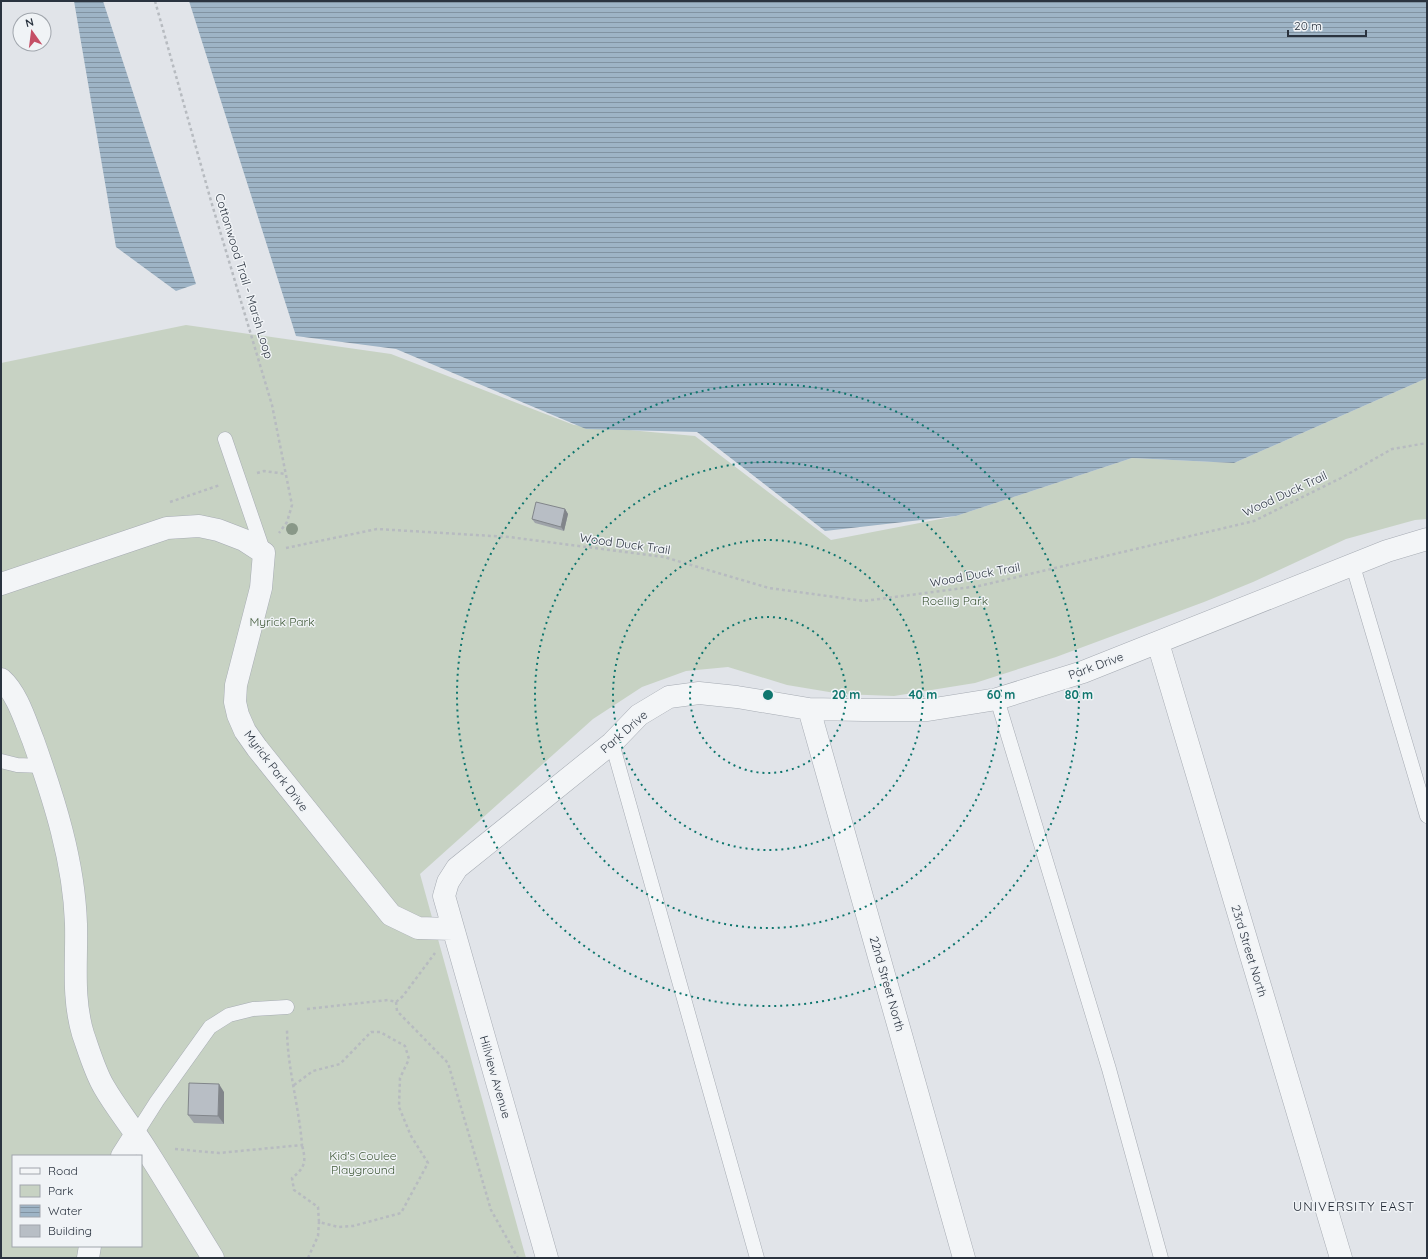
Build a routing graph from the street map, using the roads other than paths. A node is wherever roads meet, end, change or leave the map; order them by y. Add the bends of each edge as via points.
1 (225, 438) dead end
2 (1427, 539) edge
3 (264, 553) junction
4 (1353, 566) junction
5 (1, 584) edge
6 (1158, 643) junction
7 (1, 679) edge
8 (997, 699) junction
9 (809, 709) junction
10 (612, 743) junction
11 (1, 761) edge
12 (42, 766) junction
13 (1427, 816) edge
14 (444, 896) joint
15 (453, 929) junction
16 (287, 1007) road end
17 (140, 1141) junction
18 (123, 1155) edge
19 (90, 1247) edge
20 (88, 1258) edge
21 (213, 1258) edge
22 (547, 1258) edge
23 (758, 1258) edge
24 (964, 1258) edge
25 (1161, 1258) edge
26 (1341, 1258) edge

1 - 3 lane
2 - 4 street, Park Drive via 1387,551
3 - 5 street via 244,540 218,530 199,526 167,528
3 - 15 street, Myrick Park Drive via 261,588 236,685 235,702 245,731 390,915 418,928
4 - 6 street, Park Drive
4 - 13 lane
6 - 8 street, Park Drive via 1083,672
6 - 26 street, 23rd Street North
7 - 12 street via 22,713
8 - 9 street, Park Drive via 928,710
8 - 25 lane via 1109,1069
9 - 10 street, Park Drive via 699,693 669,697 639,715
9 - 24 street, 22nd Street North
10 - 14 street, Park Drive via 457,868 448,882
10 - 23 lane
11 - 12 lane via 17,765
12 - 17 street via 64,838 72,879 76,924 76,1003 83,1034 103,1086
14 - 15 street, Hillview Avenue
15 - 22 street, Hillview Avenue
16 - 17 lane via 253,1009 229,1015 210,1027 157,1101
17 - 18 street
17 - 21 street
19 - 20 street

